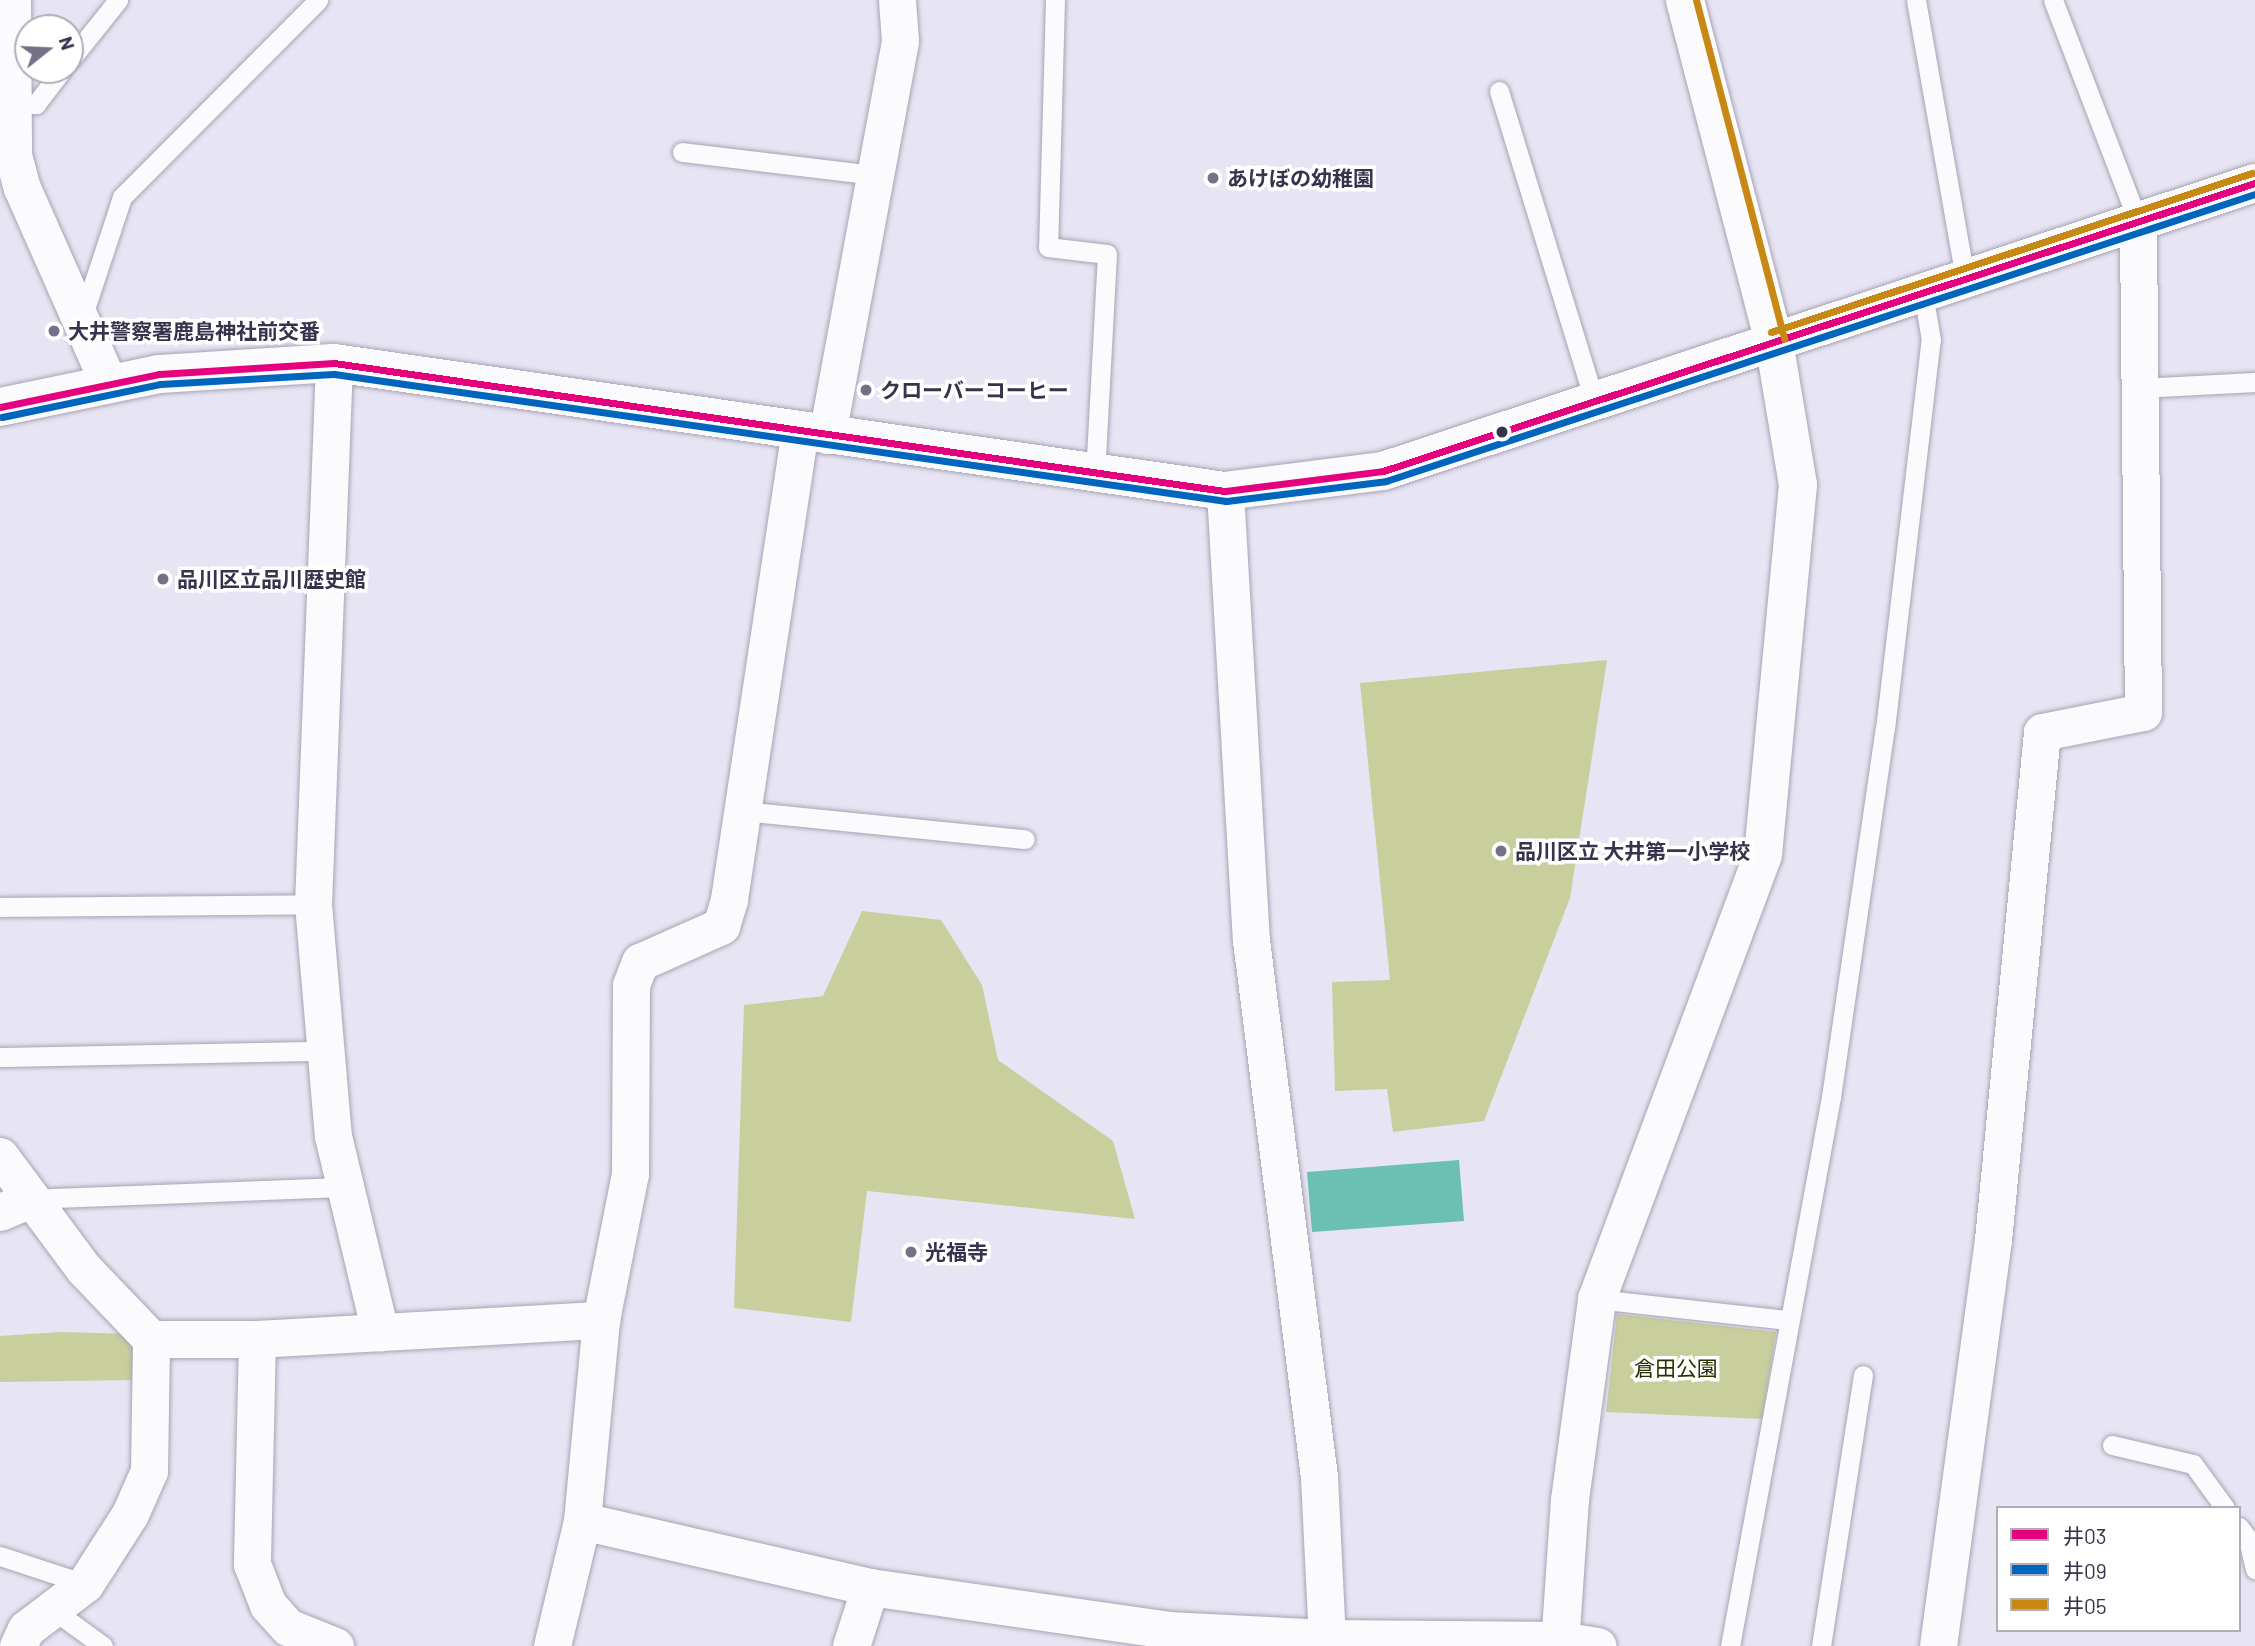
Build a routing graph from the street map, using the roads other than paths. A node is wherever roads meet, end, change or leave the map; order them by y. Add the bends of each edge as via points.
1 (118, 0) edge
2 (318, 0) edge
3 (897, 0) edge
4 (1055, 0) edge
5 (1916, 0) edge
6 (2053, 0) edge
7 (1692, 2) edge
8 (16, 3) edge
9 (84, 42) edge
10 (51, 84) edge
11 (1499, 91) dead end
12 (13, 103) junction
13 (682, 152) dead end
14 (875, 176) junction
15 (2255, 183) edge
16 (2138, 222) junction
17 (1965, 279) junction
18 (1923, 293) junction
19 (81, 322) junction
20 (1774, 342) junction
21 (334, 363) junction
22 (2255, 382) edge
23 (109, 384) junction
24 (2139, 388) junction
25 (1594, 399) junction
26 (0, 407) edge
27 (814, 433) junction
28 (1095, 475) junction
29 (1225, 491) junction
30 (742, 811) junction
31 (1025, 839) dead end
32 (313, 904) junction
33 (0, 907) edge
34 (326, 1051) junction
35 (0, 1057) edge
36 (0, 1156) edge
37 (346, 1187) junction
38 (16, 1205) edge
39 (1597, 1299) junction
40 (601, 1320) junction
41 (1788, 1320) junction
42 (380, 1332) junction
43 (151, 1339) junction
44 (257, 1339) junction
45 (1863, 1375) dead end
46 (2112, 1446) dead end
47 (2224, 1506) edge
48 (582, 1521) junction
49 (2241, 1530) edge
50 (0, 1556) edge
51 (2255, 1569) edge
52 (85, 1584) junction
53 (870, 1587) junction
54 (52, 1609) junction
55 (1167, 1638) edge
56 (1327, 1639) junction
57 (1560, 1643) edge
58 (18, 1646) edge
59 (103, 1646) edge
60 (335, 1646) edge
61 (552, 1646) edge
62 (851, 1646) edge
63 (1598, 1646) edge
64 (1730, 1646) edge
65 (1822, 1646) edge
66 (1938, 1646) edge

1 - 9 lane
2 - 19 lane via 122,197
3 - 14 street via 900,41
4 - 28 lane via 1048,247 1107,254
5 - 17 lane
6 - 16 lane
7 - 20 main road
8 - 12 street
10 - 12 lane via 36,104
11 - 25 lane
12 - 19 street via 13,156 22,188
13 - 14 lane
14 - 27 street
15 - 16 main road
16 - 17 main road
16 - 24 street
17 - 18 main road
18 - 20 main road
18 - 41 lane via 1931,340 1885,729 1831,1097
19 - 23 street
20 - 25 main road
20 - 39 main road via 1798,485 1763,855
21 - 23 main road via 159,374
21 - 27 main road
21 - 32 street via 333,469 320,629
22 - 24 lane
23 - 26 main road
24 - 66 street via 2143,712 2042,732 1993,1240
25 - 29 main road via 1384,471
27 - 28 main road
27 - 30 street
28 - 29 main road
29 - 56 street via 1251,940 1319,1477
30 - 31 lane
30 - 40 street via 721,926 640,962 631,985 630,1174
32 - 33 lane
32 - 34 street
34 - 35 lane
34 - 37 street via 333,1136
36 - 38 street
37 - 38 lane
37 - 42 street
38 - 43 street
39 - 41 lane
39 - 57 main road via 1570,1500
40 - 42 street
40 - 48 street
41 - 64 lane
42 - 44 street
43 - 44 street
43 - 52 street via 149,1471 109,1553
44 - 60 street via 252,1564 268,1605 288,1627
45 - 65 lane
46 - 47 lane via 2193,1464
48 - 53 street
48 - 61 street
49 - 51 lane
50 - 52 lane
52 - 54 street
53 - 55 street
53 - 62 street
54 - 58 street via 26,1629
54 - 59 lane
55 - 56 street
56 - 57 street
57 - 63 street

